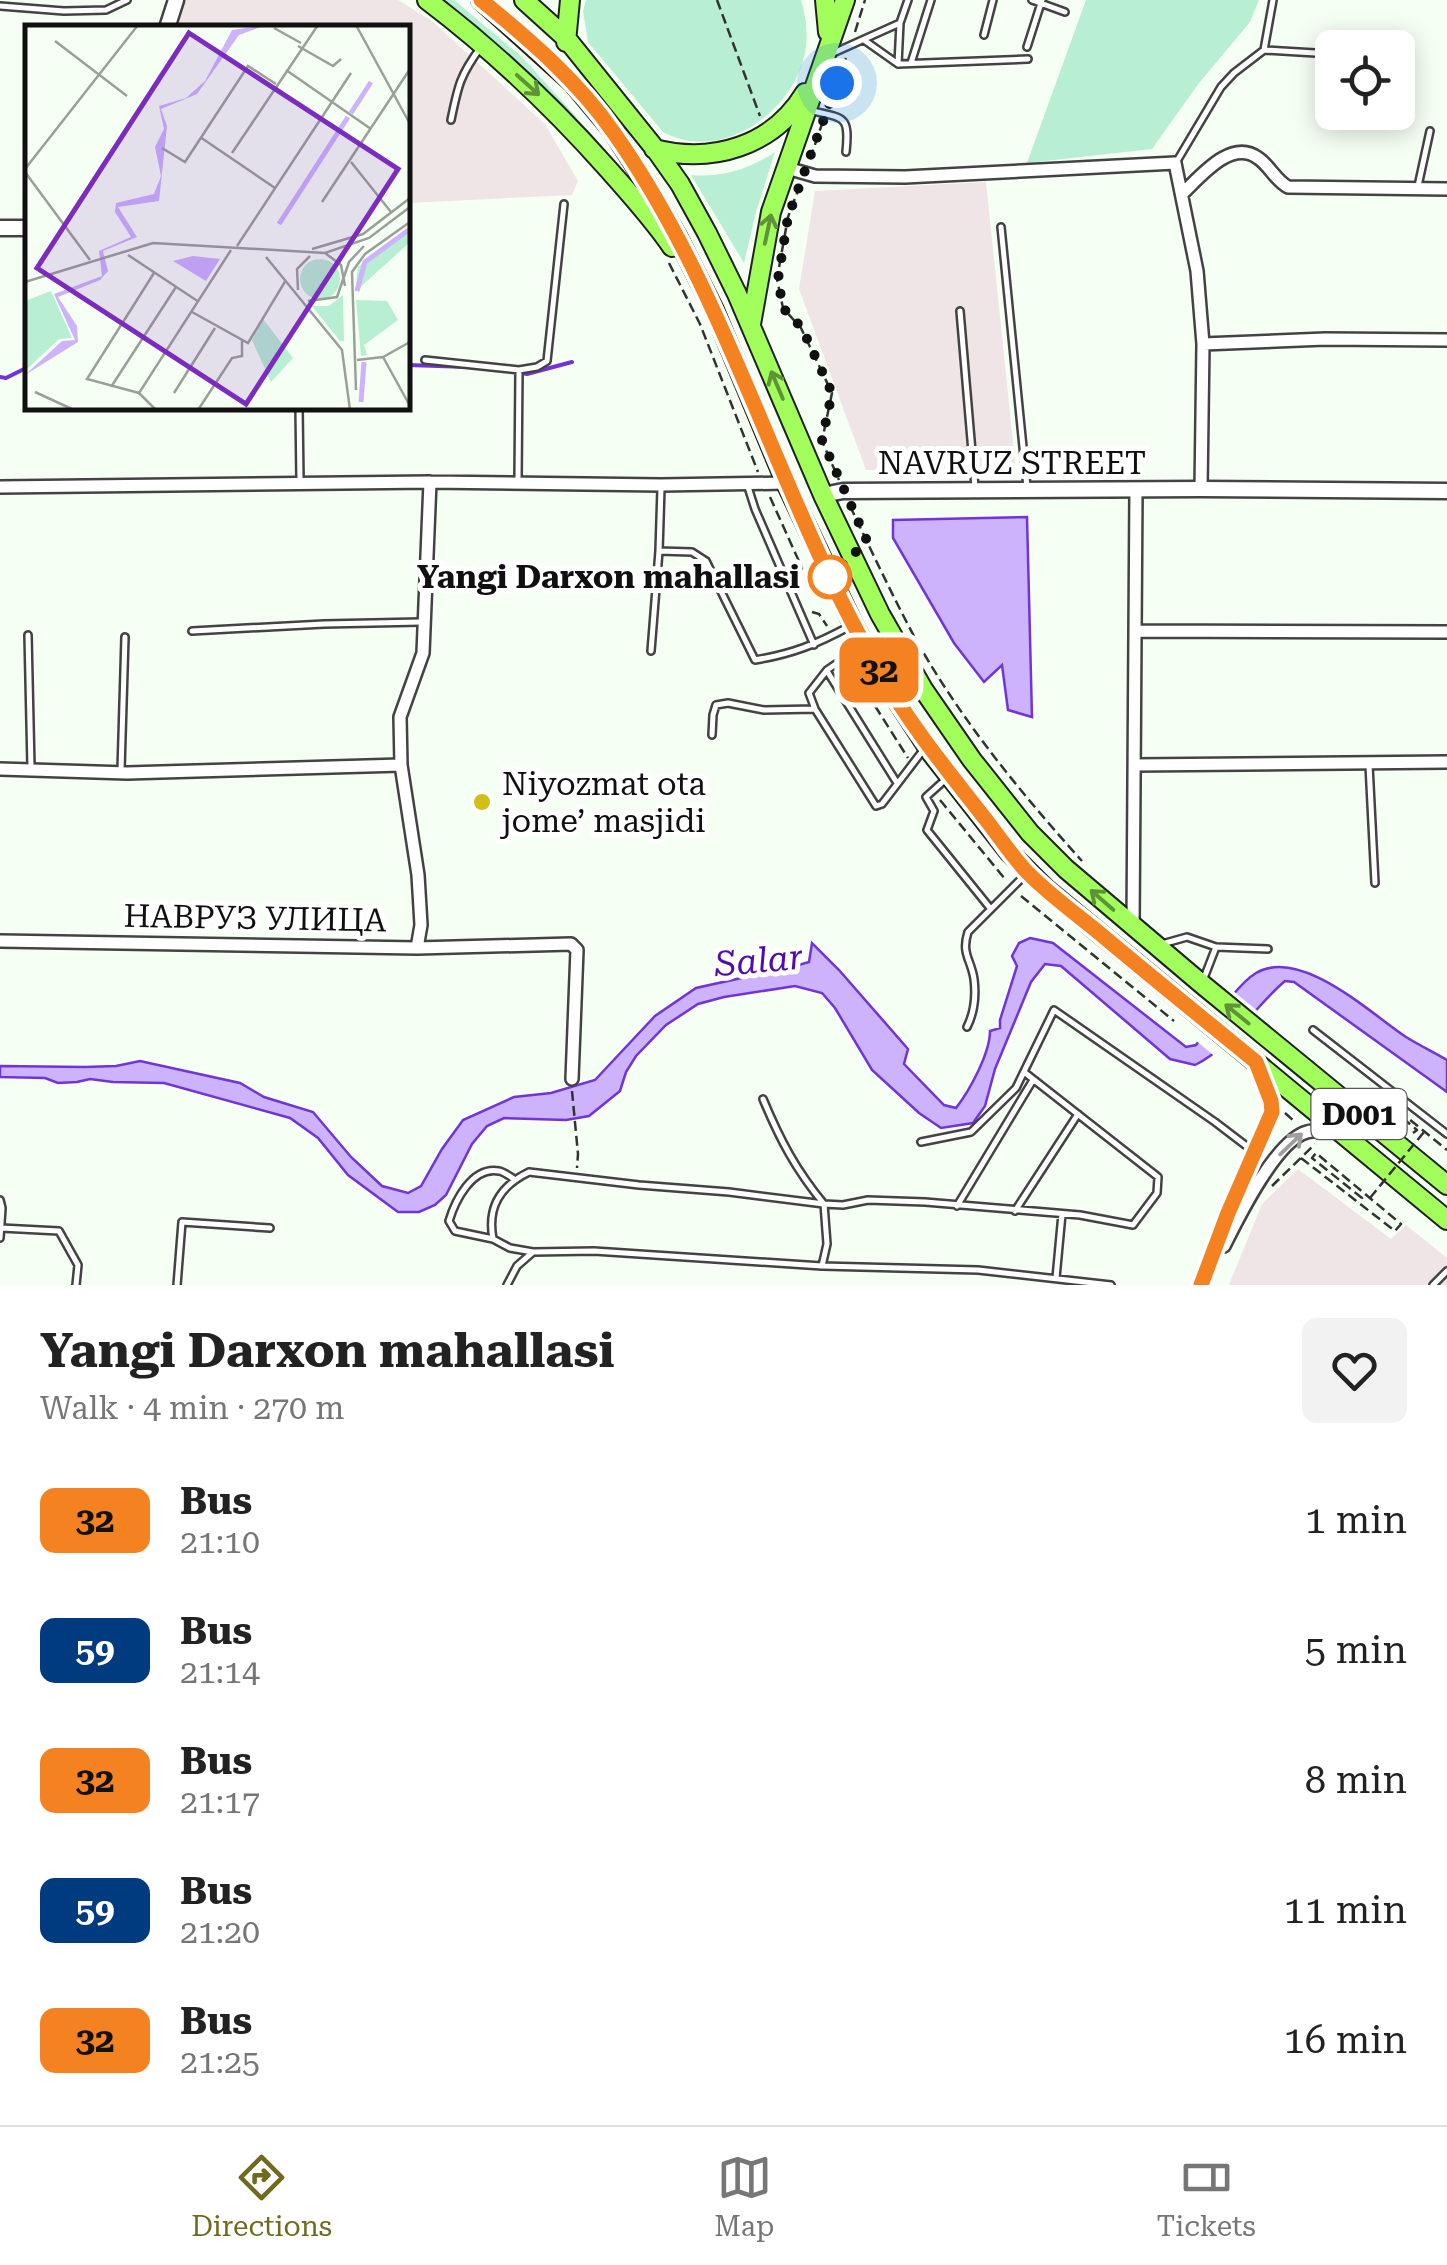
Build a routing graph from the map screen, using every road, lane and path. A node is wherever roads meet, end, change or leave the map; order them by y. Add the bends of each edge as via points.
1 (127, 0) edge
2 (176, 0) edge
3 (426, 0) edge
4 (481, 0) edge
5 (524, 0) edge
6 (570, 0) edge
7 (718, 0) edge
8 (825, 0) edge
9 (845, 0) edge
10 (865, 0) edge
11 (908, 0) edge
12 (931, 0) edge
13 (993, 0) edge
14 (1032, 0) edge
15 (1273, 0) edge
16 (1042, 2) edge
17 (0, 6) edge
18 (1065, 12) dead end
19 (900, 23) junction
20 (168, 25) edge
21 (984, 35) dead end
22 (566, 38) junction
23 (864, 40) junction
24 (482, 44) junction
25 (850, 46) junction
26 (1027, 47) dead end
27 (1264, 50) junction
28 (1315, 53) edge
29 (824, 57) junction
30 (1028, 59) dead end
31 (911, 63) junction
32 (898, 64) junction
33 (572, 82) junction
34 (806, 110) junction
35 (826, 114) junction
36 (451, 120) dead end
37 (613, 131) junction
38 (1430, 131) dead end
39 (767, 134) junction
40 (656, 150) junction
41 (846, 152) dead end
42 (1175, 164) junction
43 (796, 171) junction
44 (1417, 189) junction
45 (1447, 189) edge
46 (1182, 194) junction
47 (564, 204) dead end
48 (1000, 227) dead end
49 (714, 310) junction
50 (960, 312) dead end
51 (750, 325) junction
52 (1447, 340) edge
53 (1204, 344) junction
54 (425, 360) dead end
55 (519, 370) junction
56 (299, 410) edge
57 (430, 482) junction
58 (518, 483) junction
59 (786, 483) junction
60 (300, 484) junction
61 (747, 484) junction
62 (661, 485) junction
63 (0, 487) edge
64 (1136, 489) junction
65 (1201, 489) junction
66 (975, 490) junction
67 (1027, 490) junction
68 (843, 491) junction
69 (1447, 491) edge
70 (823, 495) junction
71 (659, 551) junction
72 (424, 622) junction
73 (853, 624) junction
74 (1136, 630) junction
75 (192, 631) dead end
76 (1447, 632) edge
77 (28, 634) dead end
78 (124, 637) dead end
79 (864, 644) junction
80 (814, 645) junction
81 (651, 650) dead end
82 (827, 670) junction
83 (815, 709) junction
84 (712, 735) dead end
85 (927, 746) junction
86 (1369, 762) junction
87 (1447, 762) edge
88 (401, 765) junction
89 (1135, 766) junction
90 (0, 769) edge
91 (30, 770) junction
92 (121, 773) junction
93 (950, 776) junction
94 (897, 782) junction
95 (1066, 869) junction
96 (1091, 871) dead end
97 (1027, 872) junction
98 (1374, 883) dead end
99 (1046, 889) junction
100 (990, 908) junction
101 (1133, 927) junction
102 (0, 942) edge
103 (1156, 946) junction
104 (1216, 947) junction
105 (417, 948) junction
106 (1268, 949) dead end
107 (1203, 985) junction
108 (967, 1027) dead end
109 (1314, 1030) dead end
110 (1256, 1062) junction
111 (1024, 1072) junction
112 (1033, 1080) junction
113 (572, 1082) joint
114 (763, 1099) dead end
115 (1283, 1112) dead end
116 (1078, 1114) junction
117 (1295, 1122) dead end
118 (1339, 1132) junction
119 (1424, 1132) junction
120 (1414, 1133) dead end
121 (1447, 1134) edge
122 (1313, 1141) dead end
123 (920, 1142) dead end
124 (1447, 1150) edge
125 (1255, 1153) junction
126 (1301, 1158) junction
127 (576, 1177) junction
128 (514, 1179) junction
129 (1446, 1183) edge
130 (1268, 1190) dead end
131 (1370, 1198) junction
132 (0, 1200) edge
133 (1358, 1202) junction
134 (824, 1204) junction
135 (957, 1206) junction
136 (1015, 1211) junction
137 (1062, 1214) junction
138 (1447, 1220) edge
139 (1, 1228) edge
140 (270, 1228) dead end
141 (0, 1238) edge
142 (493, 1239) junction
143 (533, 1252) junction
144 (822, 1266) junction
145 (1447, 1271) edge
146 (1056, 1278) junction
147 (76, 1285) edge
148 (177, 1285) edge
149 (507, 1285) edge
150 (1110, 1285) edge
151 (1202, 1285) edge
152 (1433, 1285) edge

1 - 17 lane via 106,10
2 - 20 street
3 - 24 highway
4 - 33 highway
5 - 22 highway
6 - 22 highway
7 - 39 path
8 - 29 highway
9 - 29 highway
10 - 25 path
11 - 19 lane
12 - 31 lane
13 - 21 lane
14 - 16 lane
15 - 27 lane
16 - 18 lane
16 - 26 lane
19 - 23 lane
19 - 32 lane
22 - 33 highway
22 - 40 highway
23 - 25 lane
23 - 32 lane
24 - 36 lane via 458,80
24 -> 49 highway via 620,182
25 - 29 lane
25 - 35 path
27 - 28 lane
27 - 42 lane via 1220,87
29 - 34 highway
29 - 39 highway via 796,106
30 - 31 lane
31 - 32 lane
33 - 37 highway
34 - 35 lane
34 - 43 highway
35 - 41 lane via 846,122
35 - 43 path
37 - 40 highway
37 - 49 highway
38 - 44 lane
39 - 40 highway via 711,155
40 - 51 highway via 708,233
42 - 43 street via 905,177
42 - 46 street
51 -> 43 highway via 771,212
43 - 68 path via 778,279 783,308 802,328 832,393 822,440
44 - 45 street
44 - 46 street via 1288,187 1249,152 1219,159
46 - 53 street
47 - 55 lane via 547,361
48 - 67 lane
49 - 59 highway
50 - 66 lane
70 -> 51 highway
52 - 53 street
53 - 65 street
54 - 55 lane
55 - 58 lane
56 - 60 lane
57 - 58 street
57 - 60 street
57 - 72 street
58 - 62 street
59 - 61 street
59 - 73 highway
60 - 63 street
61 - 62 street
61 - 80 lane
62 - 71 lane
64 - 65 street, NAVRUZ STREET
64 - 67 street, NAVRUZ STREET
64 - 74 street
65 - 69 street, NAVRUZ STREET
66 - 67 street, NAVRUZ STREET
66 - 68 street, NAVRUZ STREET
68 - 70 street, NAVRUZ STREET
68 - 96 path via 917,640 964,715
70 - 95 highway via 922,689 1030,833
71 - 80 lane via 692,552 706,561 755,660
71 - 81 lane
72 - 75 lane
72 - 88 street via 423,653 400,717
73 - 79 highway
73 - 80 lane
74 - 76 street
74 - 89 street
77 - 91 lane
78 - 92 lane
79 - 82 lane
79 - 85 highway
82 - 83 lane via 809,693
82 - 94 lane
83 - 84 lane via 716,705
83 - 94 lane via 876,806
85 - 93 highway
85 - 94 lane
86 - 87 street
86 - 89 street
86 - 98 lane
88 - 92 street
88 - 105 street via 418,875
89 - 101 street
90 - 91 street
91 - 92 street
93 - 97 highway
93 - 100 lane via 926,797 934,810 928,830
95 - 99 highway
101 -> 95 highway
97 - 99 highway
97 - 100 lane
99 - 110 highway
100 - 108 lane via 964,943 974,978 974,1014
101 - 103 highway
102 - 105 street, НАВРУЗ УЛИЦА
103 - 104 lane via 1187,937
103 - 107 highway
104 - 106 lane
104 - 107 lane
105 - 113 street, НАВРУЗ УЛИЦА via 571,944 577,950
129 -> 107 highway, D001
109 - 121 lane
110 - 118 highway, D001
110 - 125 street via 1272,1112
111 - 112 lane
111 - 123 lane via 972,1132
111 - 125 lane via 1054,1010
112 - 116 lane
112 - 135 lane
113 - 127 path
114 - 134 lane via 782,1145
115 - 117 path
116 - 136 lane
116 - 137 lane via 1158,1177 1157,1194 1133,1225
118 - 138 highway, D001
151 -> 118 street via 1255,1185 1290,1142 1304,1132
119 - 120 path via 1368,1090
119 - 124 path
119 - 131 path, bridge
122 - 126 path
125 - 151 street
126 - 130 path
126 - 133 path
127 - 128 lane via 529,1172
127 - 134 lane
128 - 142 lane via 489,1218
128 - 142 lane via 500,1170 471,1180 448,1221 455,1232
131 - 133 path via 1401,1224 1395,1231
131 - 133 path via 1316,1153 1312,1158 1362,1198
132 - 139 lane
134 - 135 lane
134 - 144 lane
135 - 136 lane
136 - 137 lane
137 - 146 lane
139 - 141 lane
139 - 147 lane via 59,1231 78,1265
140 - 148 lane via 182,1222
142 - 143 lane
143 - 144 lane
143 - 149 lane
144 - 146 lane
145 - 152 lane
146 - 150 lane

